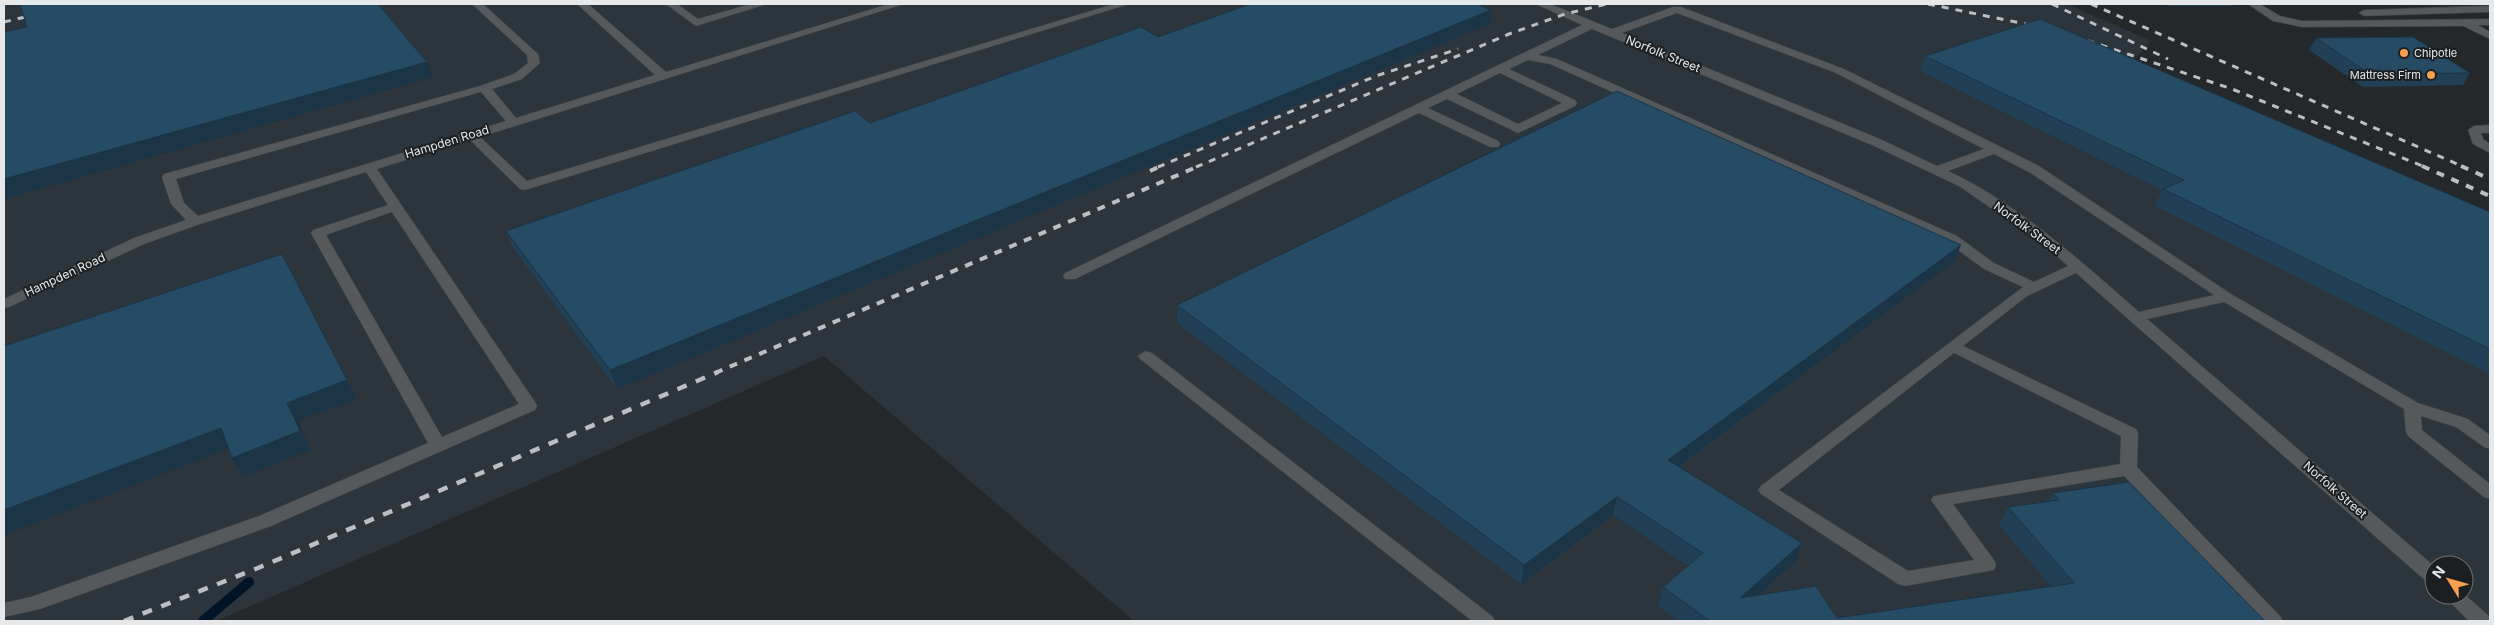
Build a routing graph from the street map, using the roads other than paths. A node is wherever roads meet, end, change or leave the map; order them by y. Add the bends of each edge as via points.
1 (493, 4) edge
2 (582, 4) edge
3 (671, 4) edge
4 (762, 4) edge
5 (859, 4) edge
6 (899, 4) edge
7 (1119, 4) edge
8 (1541, 4) edge
9 (2254, 4) edge
10 (2430, 4) edge
11 (2468, 4) edge
12 (479, 5) edge
13 (2490, 9) edge
14 (2442, 10) junction
15 (2478, 10) junction
16 (872, 12) junction
17 (2490, 17) edge
18 (2277, 19) junction
19 (2463, 22) junction
20 (2490, 22) edge
21 (1591, 25) junction
22 (1612, 33) junction
23 (2490, 36) edge
24 (1527, 56) junction
25 (1500, 69) junction
26 (663, 76) junction
27 (484, 88) junction
28 (1447, 94) junction
29 (1419, 108) junction
30 (512, 122) junction
31 (2490, 129) edge
32 (471, 135) junction
33 (1494, 144) dead end
34 (1994, 149) junction
35 (2490, 149) edge
36 (369, 167) junction
37 (1938, 170) junction
38 (397, 206) junction
39 (195, 221) junction
40 (2077, 266) junction
41 (1070, 276) dead end
42 (2034, 287) junction
43 (2226, 297) junction
44 (4, 304) edge
45 (2136, 317) junction
46 (1952, 347) junction
47 (1146, 356) dead end
48 (2412, 407) junction
49 (2490, 443) edge
50 (438, 446) junction
51 (2128, 469) junction
52 (2490, 493) edge
53 (2424, 568) edge
54 (2465, 605) edge
55 (4, 610) edge
56 (1485, 621) edge
57 (2273, 621) edge
58 (2482, 621) edge

1 - 12 street
2 - 26 street
3 - 4 street via 696,23
5 - 16 street
6 - 16 street, Hampden Road
7 - 32 street via 525,186
8 - 21 street, Norfolk Street
9 - 18 street
10 - 14 street
11 - 15 street
12 - 27 street via 532,54 534,63 517,77
13 - 15 street
14 - 15 street
14 - 18 street via 2289,15
14 - 19 street
15 - 17 street
16 - 26 street, Hampden Road
18 - 19 street via 2302,24
19 - 20 street
19 - 23 street
21 - 22 street, Norfolk Street
21 - 24 street
22 - 34 street via 1677,9 1840,71
22 - 37 street, Norfolk Street
24 - 25 street
24 - 42 street via 1553,62 1952,239 1989,266
25 - 28 street
25 - 28 street via 1571,103 1518,129
26 - 30 street, Hampden Road
27 - 30 street
27 - 39 street via 169,177 178,204
28 - 29 street
29 - 33 street
29 - 41 street
30 - 32 street, Hampden Road
31 - 35 street via 2474,130 2477,141
32 - 36 street, Hampden Road
34 - 37 street
34 - 43 street via 2034,169
36 - 38 street
36 - 39 street, Hampden Road
37 - 40 street, Norfolk Street via 1964,183 2052,244
38 - 50 street via 318,233
38 - 50 street via 529,406
39 - 44 street, Hampden Road via 139,241
40 - 42 street
40 - 45 street, Norfolk Street
42 - 46 street
43 - 45 street
43 - 48 street
45 - 53 street, Norfolk Street
46 - 51 street via 2130,433
46 - 51 street via 1767,490 1905,578 1987,564 1940,500
47 - 56 street
48 - 49 street via 2462,423
48 - 52 street via 2414,432
50 - 55 street via 265,521 33,604
51 - 57 street
54 - 58 street

